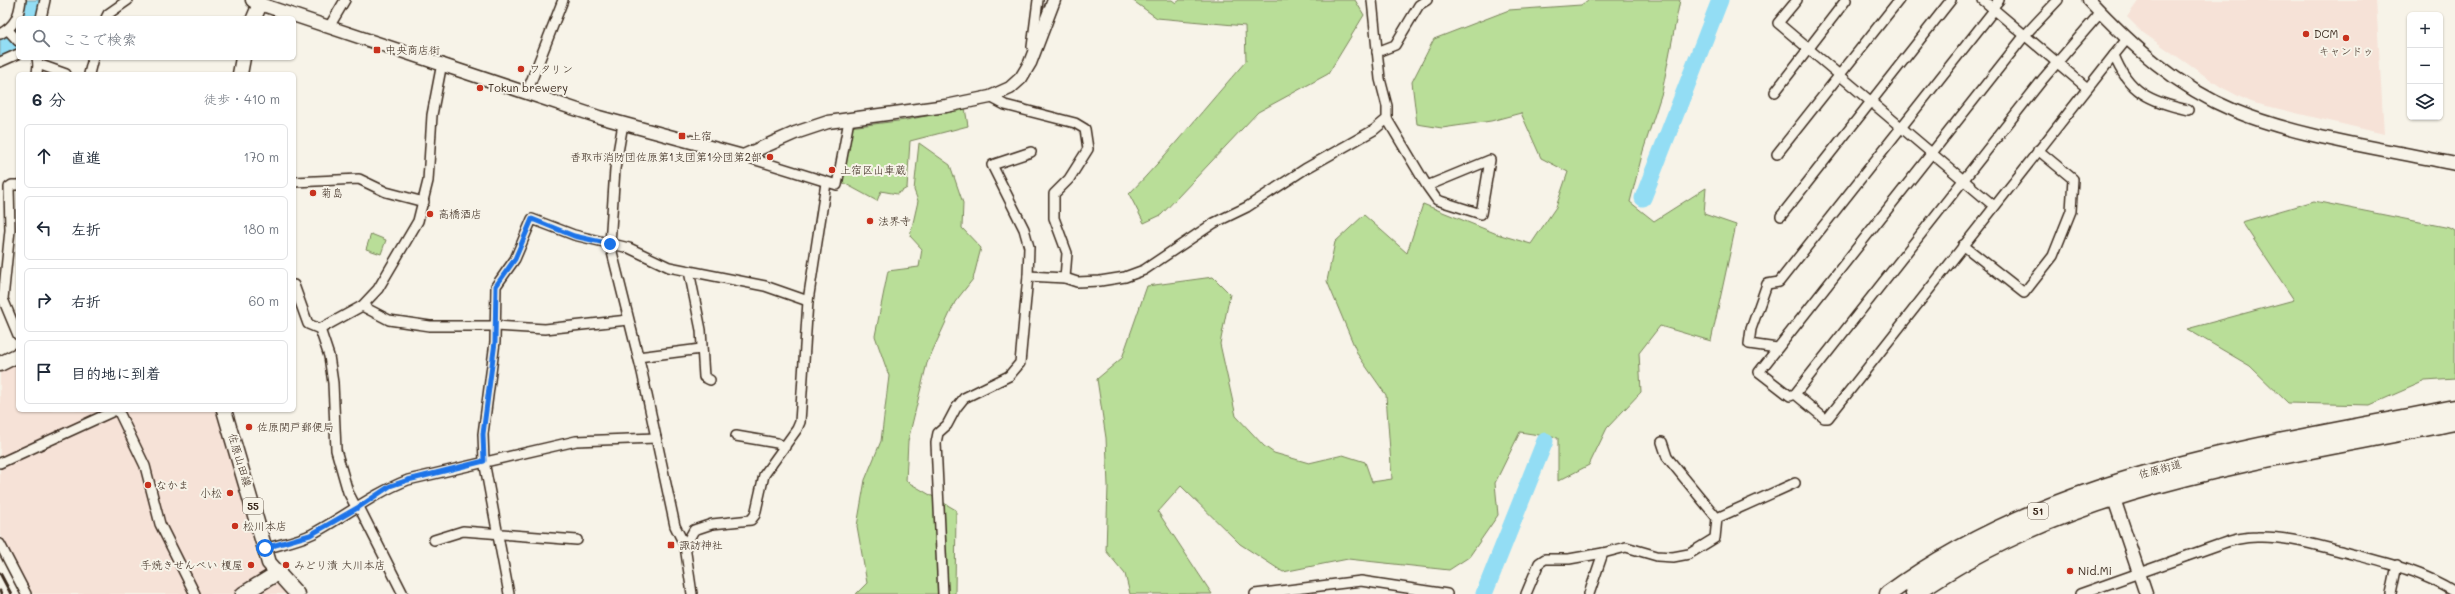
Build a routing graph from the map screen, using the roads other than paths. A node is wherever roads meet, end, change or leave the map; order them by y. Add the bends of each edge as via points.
1 (21, 0) edge
2 (45, 0) edge
3 (128, 0) edge
4 (345, 0) edge
5 (563, 0) edge
6 (1038, 0) edge
7 (1054, 0) edge
8 (1372, 0) edge
9 (1427, 0) edge
10 (1796, 0) edge
11 (1846, 0) edge
12 (1899, 0) edge
13 (1951, 0) edge
14 (1983, 0) edge
15 (1999, 0) edge
16 (2058, 0) edge
17 (2089, 0) edge
18 (257, 2) edge
19 (1993, 9) junction
20 (2101, 12) junction
21 (17, 16) edge
22 (41, 16) edge
23 (107, 16) edge
24 (254, 16) edge
25 (16, 20) edge
26 (329, 27) junction
27 (9, 35) edge
28 (2025, 35) junction
29 (2127, 39) junction
30 (1808, 49) junction
31 (1377, 52) junction
32 (16, 55) edge
33 (2114, 55) junction
34 (92, 60) edge
35 (243, 60) edge
36 (38, 61) edge
37 (0, 62) edge
38 (2057, 62) junction
39 (442, 63) junction
40 (1030, 63) junction
41 (37, 72) edge
42 (62, 72) edge
43 (90, 72) edge
44 (240, 72) edge
45 (1839, 75) junction
46 (2086, 87) junction
47 (527, 92) junction
48 (1775, 92) dead end
49 (990, 97) junction
50 (1871, 102) junction
51 (2188, 110) dead end
52 (1387, 119) junction
53 (849, 120) junction
54 (623, 124) junction
55 (1902, 126) junction
56 (2038, 150) junction
57 (1031, 152) dead end
58 (1932, 153) junction
59 (1777, 154) dead end
60 (743, 156) junction
61 (2455, 164) edge
62 (1964, 180) junction
63 (296, 182) edge
64 (0, 183) edge
65 (826, 183) junction
66 (13, 186) edge
67 (1427, 186) junction
68 (424, 202) junction
69 (1994, 206) junction
70 (1781, 216) dead end
71 (610, 244) junction
72 (1963, 245) junction
73 (689, 271) junction
74 (1028, 276) junction
75 (1065, 278) junction
76 (296, 300) edge
77 (808, 301) junction
78 (362, 306) junction
79 (628, 320) junction
80 (496, 326) junction
81 (320, 329) junction
82 (16, 330) edge
83 (1777, 348) junction
84 (701, 349) junction
85 (16, 356) edge
86 (638, 357) junction
87 (0, 364) edge
88 (710, 380) dead end
89 (1795, 394) junction
90 (2455, 408) edge
91 (113, 412) edge
92 (118, 412) edge
93 (225, 412) edge
94 (2434, 419) junction
95 (2455, 422) edge
96 (736, 436) dead end
97 (656, 438) junction
98 (1662, 442) dead end
99 (785, 447) junction
100 (484, 461) junction
101 (0, 463) edge
102 (2202, 465) junction
103 (1795, 483) dead end
104 (2114, 499) junction
105 (358, 508) junction
106 (1717, 518) junction
107 (497, 535) junction
108 (434, 540) dead end
109 (577, 540) dead end
110 (0, 544) edge
111 (685, 546) junction
112 (265, 548) junction
113 (1602, 553) junction
114 (2397, 565) junction
115 (279, 572) junction
116 (2138, 572) junction
117 (1391, 590) edge
118 (2455, 592) edge
119 (1433, 593) edge
120 (26, 594) edge
121 (195, 594) edge
122 (243, 594) edge
123 (297, 594) edge
124 (403, 594) edge
125 (509, 594) edge
126 (692, 594) edge
127 (943, 594) edge
128 (1255, 594) edge
129 (1447, 594) edge
130 (1526, 594) edge
131 (1588, 594) edge
132 (1888, 594) edge
133 (1914, 594) edge
134 (2080, 594) edge
135 (2146, 594) edge
136 (2391, 594) edge

1 - 21 street
2 - 22 street
3 - 23 street
4 - 26 street
5 - 47 street
6 - 40 street
7 - 40 street
8 - 31 street
9 - 31 street via 1419,5 1395,45
10 - 30 street via 1778,24
11 - 30 street
12 - 45 street
13 - 50 street
14 - 19 street
15 - 19 street
16 - 28 street
17 - 20 street
18 - 24 main road
18 - 26 street
19 - 28 street
19 - 55 street
20 - 29 street
20 - 38 street
25 - 27 street
26 - 39 street
28 - 38 street
28 - 58 street
29 - 33 street
29 - 61 street via 2181,82 2239,113 2287,128
30 - 45 street
30 - 48 street
31 - 52 street
32 - 37 street
33 - 46 street
33 - 51 street via 2118,66 2141,95 2161,105
34 - 43 street
35 - 44 main road
36 - 41 street
36 - 42 street
38 - 46 street
38 - 62 street
39 - 47 street
39 - 68 street via 432,115 428,181
40 - 49 street via 1022,78 1010,88
45 - 50 street
45 - 59 street
46 - 56 street
47 - 54 street
49 - 53 street
49 - 75 street via 1005,106 1075,124 1085,129 1088,149 1069,179 1054,194 1054,218 1066,253
50 - 55 street
50 - 70 street
52 - 67 street
52 - 75 street via 1374,130 1305,169 1248,207 1214,223 1144,270 1125,277 1100,281 1077,282
53 - 60 street via 828,122 795,133
53 - 65 street via 837,185
54 - 60 street
54 - 71 street via 615,169
55 - 58 street
55 - 83 street via 1779,282 1766,284 1748,344
56 - 69 street
56 - 72 street via 2073,179 2071,211 2053,256 2024,293
57 - 74 street via 992,164 1024,229 1029,247
58 - 62 street
58 - 83 street
60 - 65 street
62 - 69 street
62 - 89 street
63 - 68 street via 359,179 386,192
64 - 66 street
65 - 77 street
66 - 82 street via 3,299
67 - 67 street via 1476,166 1490,160 1481,214 1437,200
68 - 78 street via 418,221 392,267 378,289
69 - 72 street
71 - 73 street via 629,248 669,267
71 - 79 street
71 - 80 street via 574,236 532,219 515,259 496,286
72 - 89 street via 1828,418 1824,418
73 - 77 street via 765,286
73 - 84 street via 701,330
74 - 75 street
74 - 127 street via 1020,363 1009,376 964,398 947,425 938,433 936,443
76 - 81 street via 308,324
77 - 99 street via 800,422
78 - 80 street via 389,320 430,326
78 - 81 street
79 - 80 street via 545,329
79 - 86 street
80 - 100 street via 483,434
81 - 105 street via 329,356 333,383 336,450 348,492
83 - 89 street via 1759,372 1790,396
84 - 86 street
84 - 88 street via 704,377
85 - 87 main road
86 - 97 street
90 - 94 highway, 佐原街道 / 51
91 - 101 street
92 - 121 street via 146,466 160,524
93 - 112 main road, 佐原山田線 / 55
94 - 95 highway, 佐原街道 / 51
94 - 102 highway, 佐原街道 / 51
96 - 99 street via 777,443
97 - 100 street via 576,441
97 - 111 street via 675,526
98 - 106 street via 1667,457
99 - 111 street via 764,475 755,515 750,520 712,524 694,530
100 - 105 street via 390,486
100 - 107 street
102 - 104 highway, 佐原街道 / 51
102 - 132 highway, 佐原街道 / 51 via 2108,484 2024,516 1986,535
103 - 106 street
104 - 116 street
104 - 133 highway, 佐原街道 / 51 via 2064,516 1992,547
105 - 112 street via 310,535
105 - 124 street
106 - 113 street via 1715,538 1689,554 1657,556 1626,547
107 - 108 street via 463,531
107 - 109 street
107 - 125 street
110 - 120 street
111 - 126 street
112 - 115 main road, 佐原山田線 / 55 via 269,563
113 - 130 street via 1569,559 1545,559 1539,564
113 - 131 street
114 - 116 street via 2305,542 2256,537 2237,538
114 - 118 street via 2424,574
114 - 136 street
115 - 122 main road
115 - 123 main road, 佐原山田線 / 55
116 - 134 street
116 - 135 street
117 - 119 street
117 - 128 street via 1361,581
119 - 129 street

